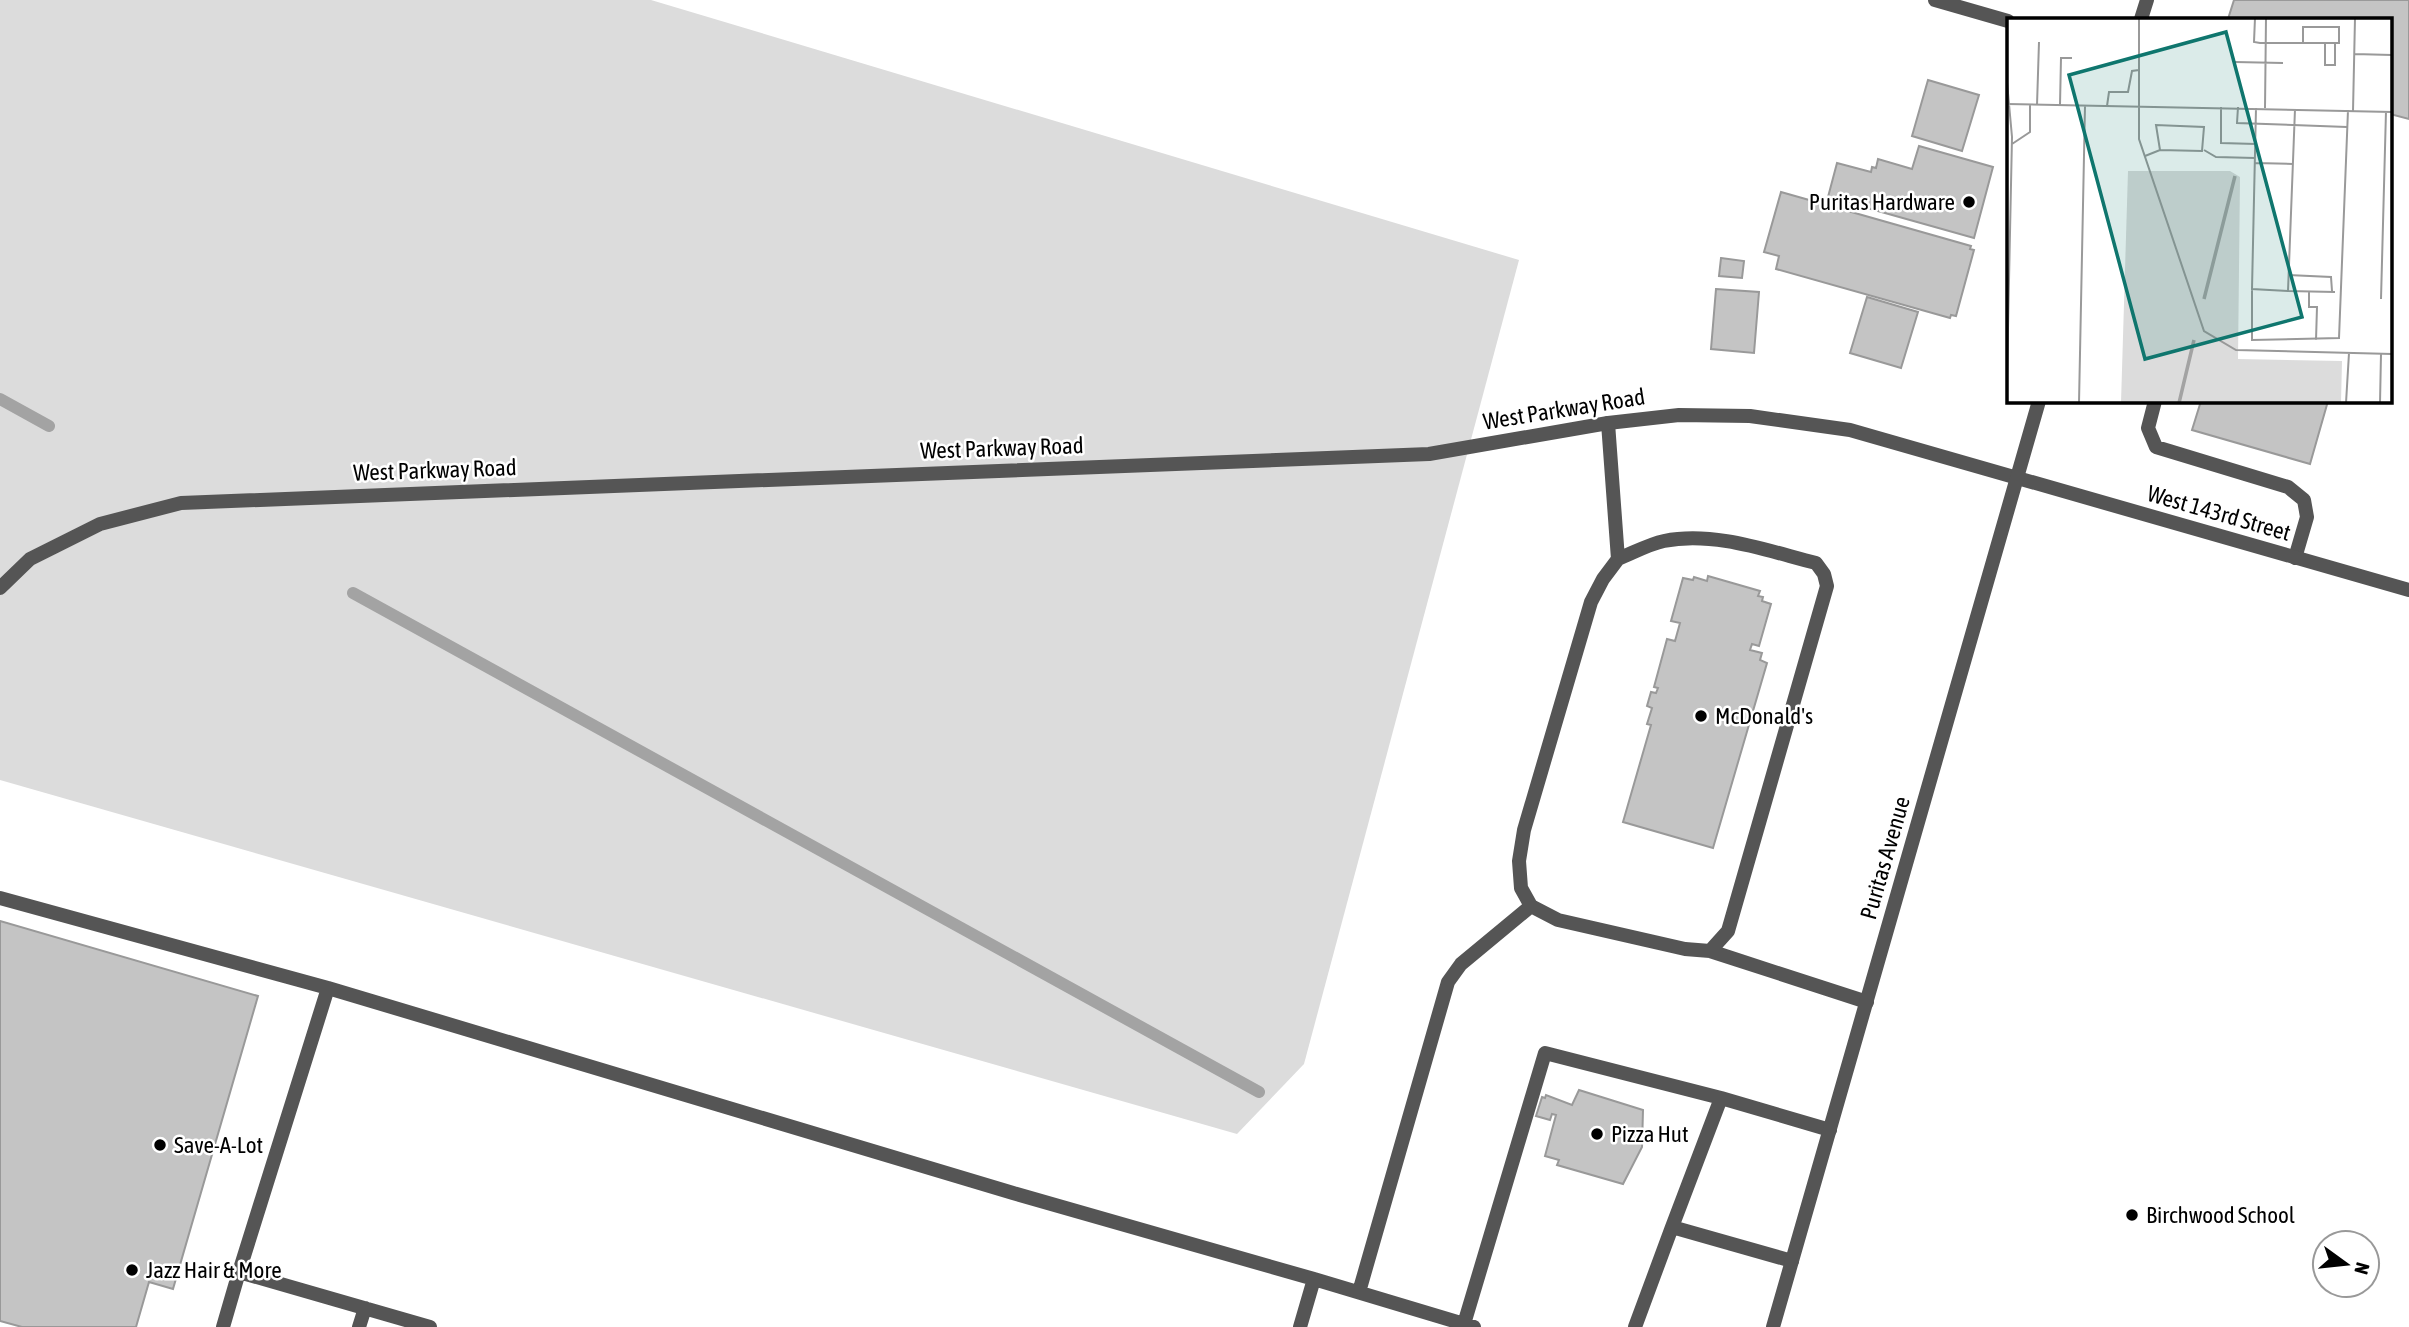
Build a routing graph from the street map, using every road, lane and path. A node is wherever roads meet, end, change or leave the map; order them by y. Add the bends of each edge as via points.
1 (1935, 0) edge
2 (2147, 0) edge
3 (2141, 18) edge
4 (2007, 21) edge
5 (2039, 402) edge
6 (2155, 402) edge
7 (1608, 423) junction
8 (2018, 480) junction
9 (2295, 558) junction
10 (1618, 559) junction
11 (0, 588) edge
12 (2409, 590) edge
13 (0, 898) edge
14 (1531, 906) junction
15 (1710, 951) junction
16 (328, 988) junction
17 (1867, 1002) junction
18 (1721, 1098) junction
19 (1830, 1130) junction
20 (1672, 1227) junction
21 (1792, 1261) junction
22 (239, 1272) junction
23 (1314, 1279) junction
24 (1359, 1292) junction
25 (365, 1308) junction
26 (1469, 1326) edge
27 (223, 1327) edge
28 (359, 1327) edge
29 (430, 1327) edge
30 (1300, 1327) edge
31 (1635, 1327) edge
32 (1773, 1327) edge

1 - 4 street
2 - 3 street
5 - 8 street, Puritas Avenue
6 - 9 street via 2148,428 2156,447 2288,487 2304,500 2306,517
7 - 8 street, West Parkway Road via 1679,415 1825,426
7 - 10 street
7 - 11 street, West Parkway Road via 1429,453 181,503 100,524 30,559
8 - 9 street, West 143rd Street
8 - 17 street, Puritas Avenue
9 - 12 street, West 143rd Street
10 - 14 street via 1591,602 1524,830 1521,888
10 - 15 street via 1662,541 1696,538 1735,543 1816,563 1827,586 1728,931
13 - 16 street
14 - 15 street via 1558,920
14 - 24 street via 1461,964 1448,982
15 - 17 street
16 - 22 street
16 - 23 street via 1013,1194
17 - 19 street, Puritas Avenue
18 - 19 street
18 - 20 street
18 - 26 street via 1545,1053
19 - 21 street, Puritas Avenue
20 - 21 street
20 - 31 street
21 - 32 street, Puritas Avenue
22 - 25 street
22 - 27 street
23 - 24 street
23 - 30 street
24 - 26 street
25 - 28 street
25 - 29 street

